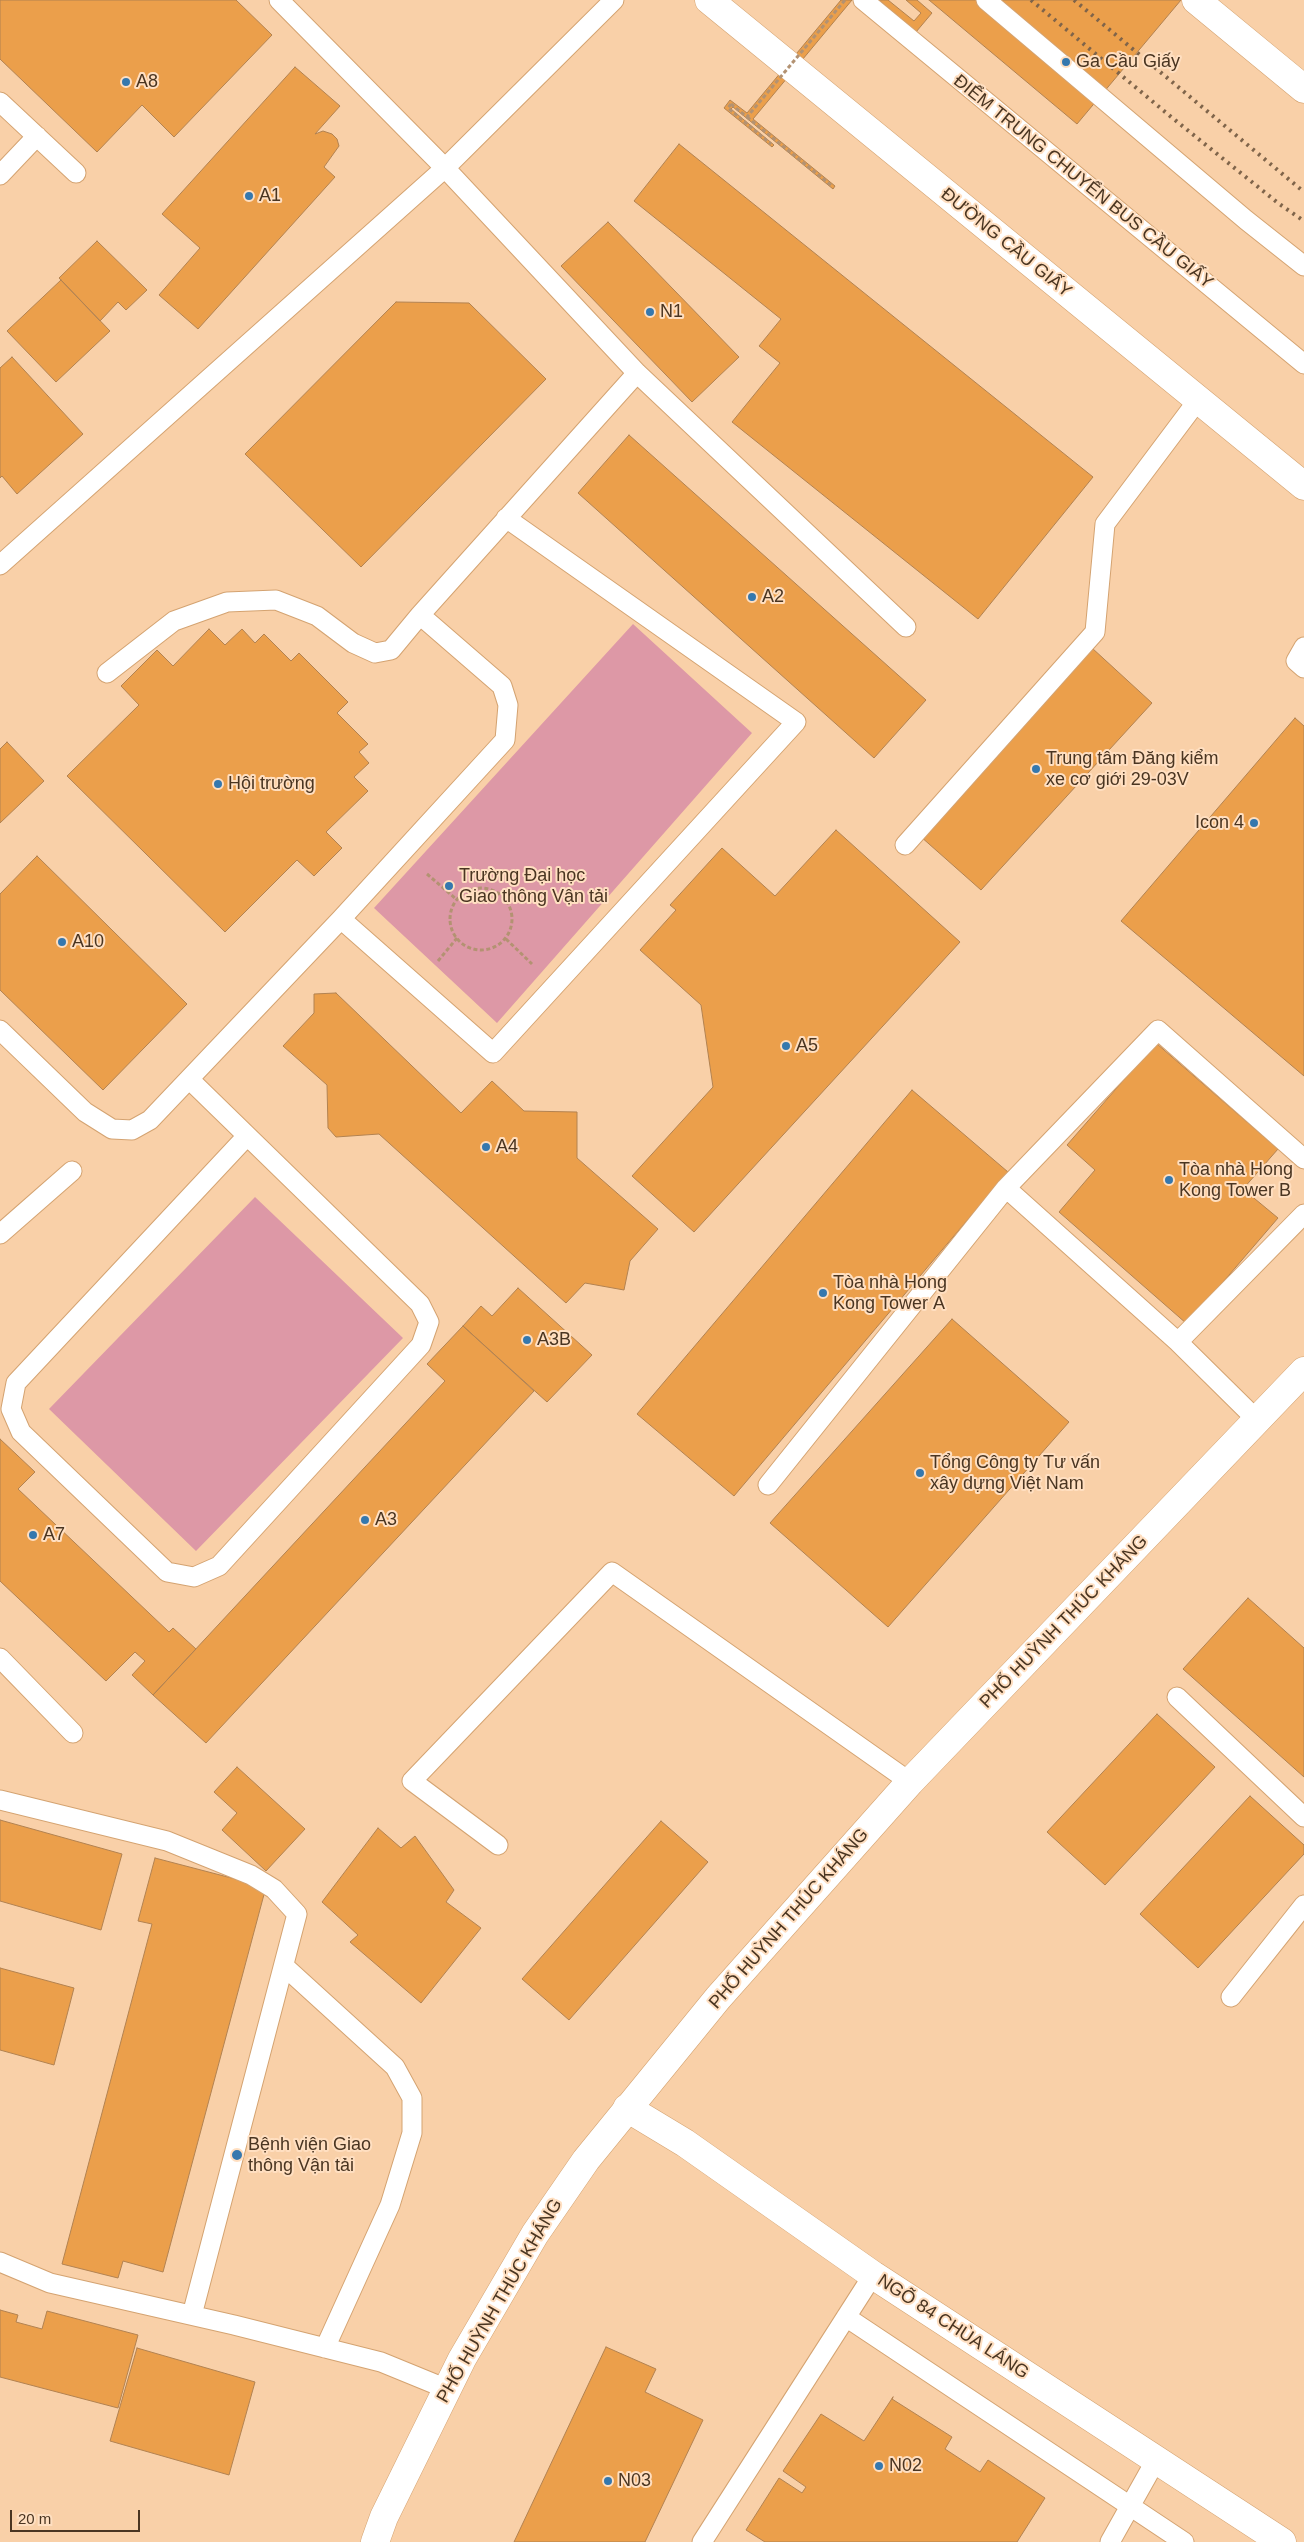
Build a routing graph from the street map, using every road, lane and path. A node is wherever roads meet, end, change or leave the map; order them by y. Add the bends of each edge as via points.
1 (279, 0) edge
2 (614, 0) edge
3 (709, 0) edge
4 (845, 0) edge
5 (863, 0) edge
6 (986, 0) edge
7 (1196, 0) edge
8 (1304, 90) edge
9 (0, 102) edge
10 (747, 117) junction
11 (37, 136) junction
12 (771, 144) dead end
13 (445, 168) junction
14 (76, 173) dead end
15 (0, 175) edge
16 (832, 186) dead end
17 (1304, 266) edge
18 (1304, 364) edge
19 (637, 373) junction
20 (1198, 400) junction
21 (1304, 486) edge
22 (506, 518) junction
23 (0, 565) edge
24 (420, 614) junction
25 (906, 627) dead end
26 (1304, 647) edge
27 (1304, 668) edge
28 (107, 673) dead end
29 (904, 845) dead end
30 (404, 850) junction
31 (457, 899) junction
32 (341, 919) junction
33 (0, 1030) edge
34 (190, 1079) junction
35 (247, 1136) junction
36 (1304, 1159) edge
37 (72, 1172) dead end
38 (1006, 1188) junction
39 (1304, 1214) edge
40 (0, 1234) edge
41 (1178, 1342) junction
42 (1304, 1371) edge
43 (1257, 1420) junction
44 (768, 1485) dead end
45 (0, 1658) edge
46 (1177, 1697) dead end
47 (73, 1733) dead end
48 (910, 1782) junction
49 (0, 1800) edge
50 (1304, 1817) edge
51 (498, 1845) dead end
52 (1304, 1905) edge
53 (284, 1966) junction
54 (1231, 1997) dead end
55 (628, 2108) junction
56 (0, 2262) edge
57 (873, 2274) junction
58 (192, 2315) junction
59 (846, 2317) junction
60 (325, 2348) junction
61 (447, 2389) junction
62 (1156, 2460) junction
63 (1131, 2506) junction
64 (375, 2542) edge
65 (702, 2542) edge
66 (1110, 2542) edge
67 (1184, 2542) edge
68 (1282, 2542) edge

1 - 13 lane
2 - 13 lane
3 - 20 main road, ĐƯỜNG CẦU GIẤY
4 - 10 path, bridge
5 - 18 lane, ĐIỂM TRUNG CHUYỂN BUS CẦU GIẤY
6 - 17 lane
7 - 8 main road
9 - 11 lane
10 - 12 path, bridge via 731,104 728,108
10 - 16 path
11 - 14 lane
11 - 15 lane
13 - 19 lane
13 - 23 lane
19 - 22 lane
19 - 25 lane
20 - 21 main road, ĐƯỜNG CẦU GIẤY
20 - 29 lane via 1105,524 1095,632
22 - 24 lane
22 - 32 lane via 796,722 493,1053
24 - 28 lane via 391,650 375,653 353,643 317,616 276,600 227,602 174,621
24 - 30 lane via 502,686 508,705 505,740
26 - 27 lane via 1296,661
30 - 31 path
30 - 32 lane
31 - 31 path via 464,893 483,888 501,895 512,911 511,930 506,938 482,950 464,945 454,934 451,924 452,908
32 - 34 lane
33 - 34 lane via 84,1112 112,1129 132,1130 150,1120
34 - 35 lane
35 - 35 lane via 420,1304 430,1322 421,1345 226,1559 219,1566 194,1577 167,1572 21,1432 10,1409 16,1383
36 - 38 lane via 1158,1030
37 - 40 lane
38 - 41 lane
38 - 44 lane
39 - 41 lane
41 - 43 lane
42 - 43 main road, PHỐ HUỲNH THÚC KHÁNG
43 - 48 main road, PHỐ HUỲNH THÚC KHÁNG
45 - 47 lane
46 - 50 lane
48 - 51 lane via 612,1572 412,1781
48 - 55 main road, PHỐ HUỲNH THÚC KHÁNG via 718,1998
49 - 53 lane via 167,1841 251,1875 274,1889 297,1914
52 - 54 lane
53 - 58 lane
53 - 60 lane via 395,2067 412,2098 412,2133 390,2206
55 - 57 main road, NGÕ 84 CHÙA LÁNG via 685,2143
55 - 61 main road, PHỐ HUỲNH THÚC KHÁNG via 586,2160 535,2234
56 - 58 lane via 50,2283
57 - 59 lane
57 - 62 main road, NGÕ 84 CHÙA LÁNG
58 - 60 lane
59 - 63 lane
59 - 65 lane
60 - 61 lane via 381,2362
61 - 64 main road, PHỐ HUỲNH THÚC KHÁNG via 384,2517
62 - 63 lane
62 - 68 main road, NGÕ 84 CHÙA LÁNG
63 - 66 lane
63 - 67 lane

